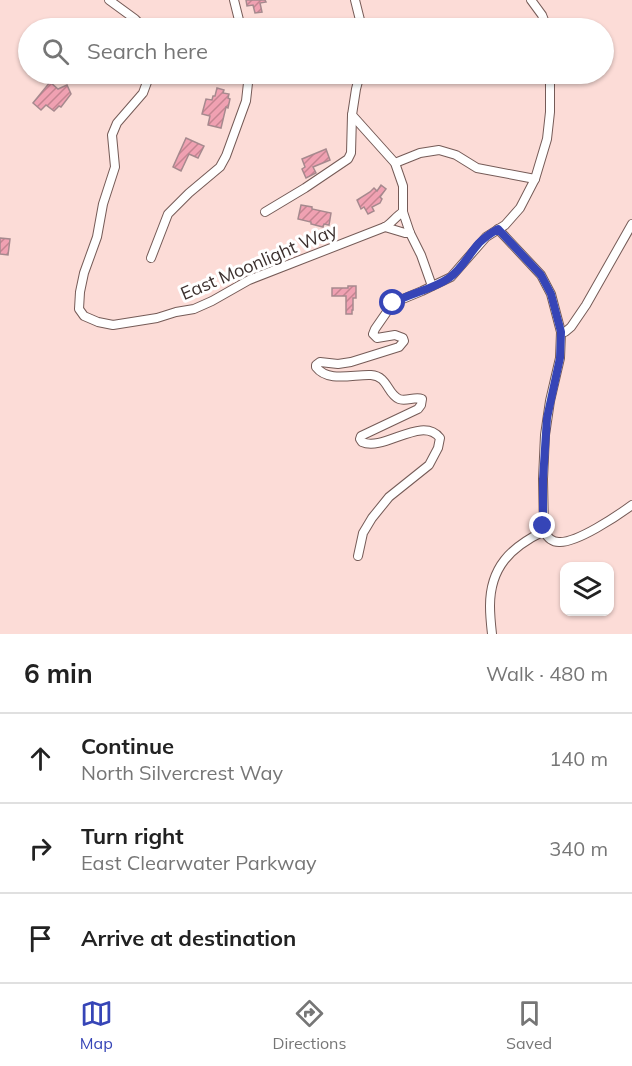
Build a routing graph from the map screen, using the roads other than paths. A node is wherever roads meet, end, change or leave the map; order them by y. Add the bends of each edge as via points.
1 (109, 0) edge
2 (234, 0) edge
3 (355, 0) edge
4 (531, 0) edge
5 (134, 18) edge
6 (238, 18) edge
7 (360, 18) edge
8 (543, 18) edge
9 (146, 84) edge
10 (248, 84) edge
11 (357, 84) edge
12 (550, 84) edge
13 (352, 115) junction
14 (395, 163) junction
15 (534, 179) junction
16 (265, 212) dead end
17 (403, 212) junction
18 (632, 224) edge
19 (385, 227) junction
20 (498, 229) junction
21 (410, 233) junction
22 (151, 258) dead end
23 (432, 286) junction
24 (561, 332) junction
25 (632, 505) edge
26 (543, 531) junction
27 (358, 556) dead end
28 (492, 634) edge

1 - 5 street
2 - 6 street
3 - 7 street
4 - 8 street
9 - 19 street, East Moonlight Way via 112,135 115,167 80,292 79,309 84,316 113,325 194,309 249,280
10 - 22 street via 246,101 220,167 168,214
11 - 13 street
12 - 15 street via 549,128
13 - 14 street
13 - 16 street via 348,159
14 - 15 street via 439,150 477,168
14 - 17 street via 403,186
15 - 20 street via 510,222
17 - 19 street, East Moonlight Way
17 - 21 street
18 - 24 street via 586,305 571,327
19 - 21 street
20 - 23 street via 478,244 451,277
20 - 24 street via 541,275 551,294
21 - 23 street
23 - 27 street via 393,303 375,328 373,334 377,338 403,338 399,347 351,362 316,364 320,372 328,375 378,377 401,400 422,399 418,409 361,436 366,444 428,430 440,438 429,465 389,498 372,518 363,533
24 - 26 street via 546,435
25 - 26 street via 606,524 568,540 553,541
26 - 28 street via 524,541 501,562 493,581

